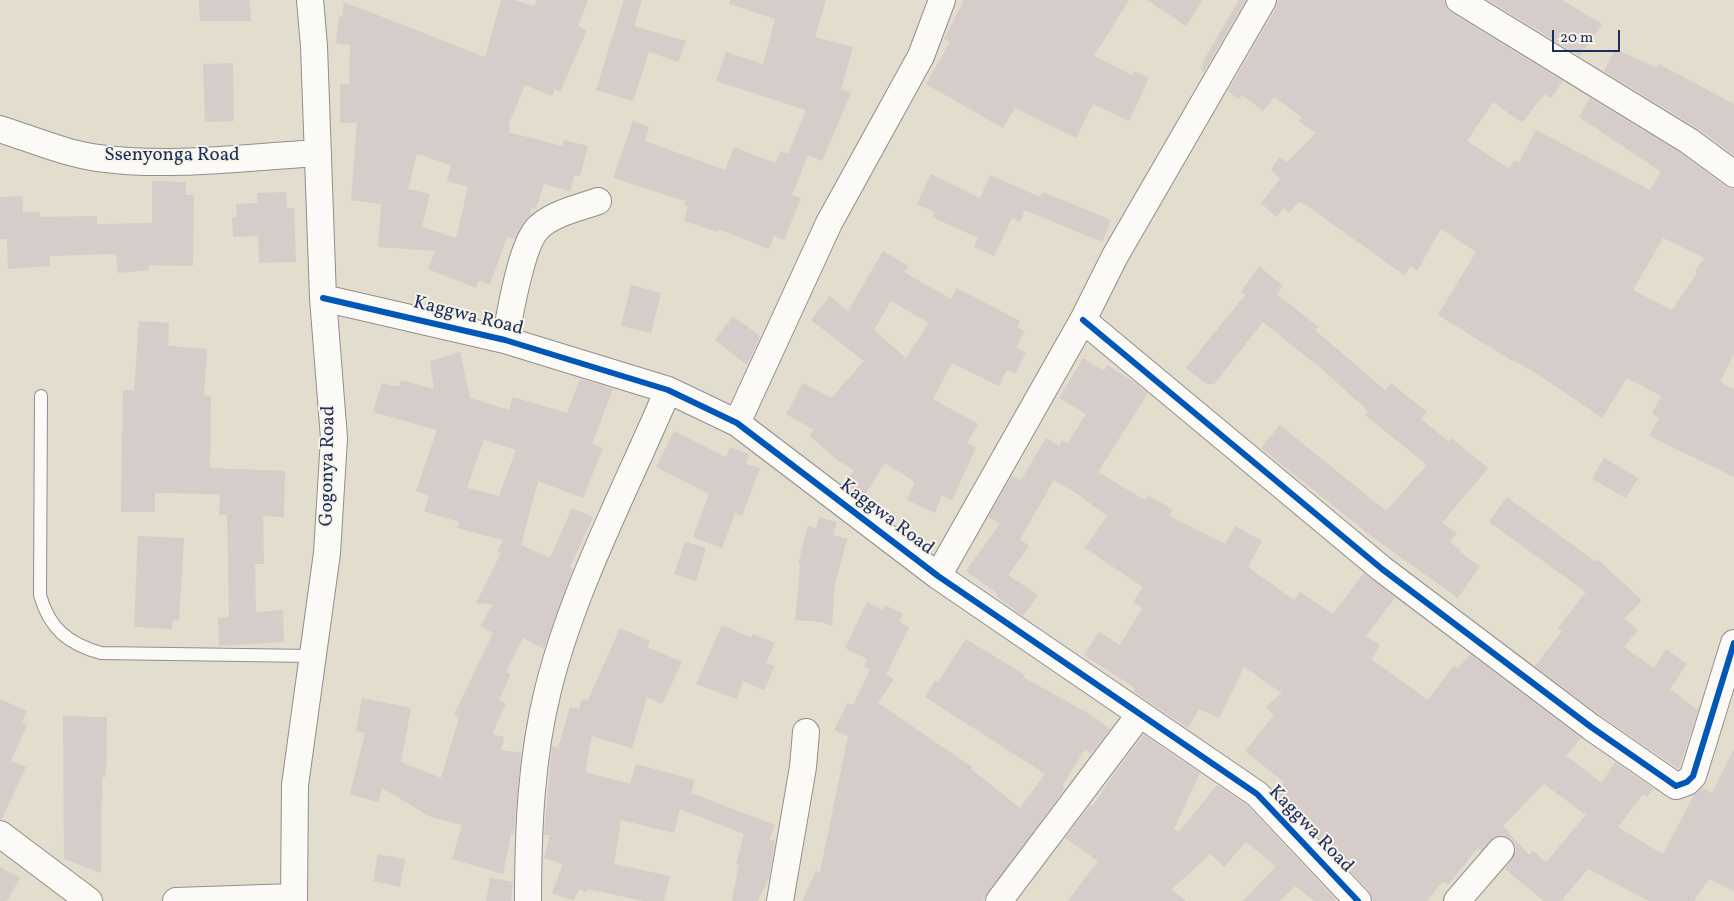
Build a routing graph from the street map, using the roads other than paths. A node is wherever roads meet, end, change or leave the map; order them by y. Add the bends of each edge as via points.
1 (310, 0) edge
2 (942, 0) edge
3 (1263, 0) edge
4 (1459, 0) edge
5 (0, 129) edge
6 (318, 153) junction
7 (1734, 174) edge
8 (598, 201) dead end
9 (323, 298) junction
10 (1082, 320) junction
11 (505, 340) junction
12 (668, 390) junction
13 (41, 396) dead end
14 (737, 423) junction
15 (938, 576) junction
16 (1734, 643) edge
17 (313, 656) junction
18 (1140, 714) junction
19 (806, 732) dead end
20 (0, 834) edge
21 (1501, 850) dead end
22 (294, 899) edge
23 (89, 901) edge
24 (176, 901) edge
25 (528, 901) edge
26 (780, 901) edge
27 (999, 901) edge
28 (1358, 901) edge
29 (1456, 901) edge

1 - 6 street, Gogonya Road
2 - 14 street via 921,56 829,224
3 - 10 street via 1115,256
4 - 7 street via 1689,141
5 - 6 street, Ssenyonga Road via 96,158 122,160 165,161
6 - 9 street, Gogonya Road
8 - 11 street via 550,219 534,233 521,267
9 - 11 street, Kaggwa Road
9 - 17 street, Gogonya Road via 334,438 327,553
10 - 15 street
10 - 16 street via 1382,570 1591,727 1676,786 1693,776
11 - 12 street, Kaggwa Road
12 - 14 street, Kaggwa Road
12 - 25 street via 587,574 548,690 531,806
13 - 17 lane via 40,595 44,612 54,628 69,640 101,653
14 - 15 street, Kaggwa Road
15 - 18 street, Kaggwa Road
17 - 22 street, Gogonya Road via 295,785
18 - 27 street
18 - 28 street, Kaggwa Road via 1257,794
19 - 26 street via 802,776
20 - 23 street
21 - 29 street
22 - 24 street

